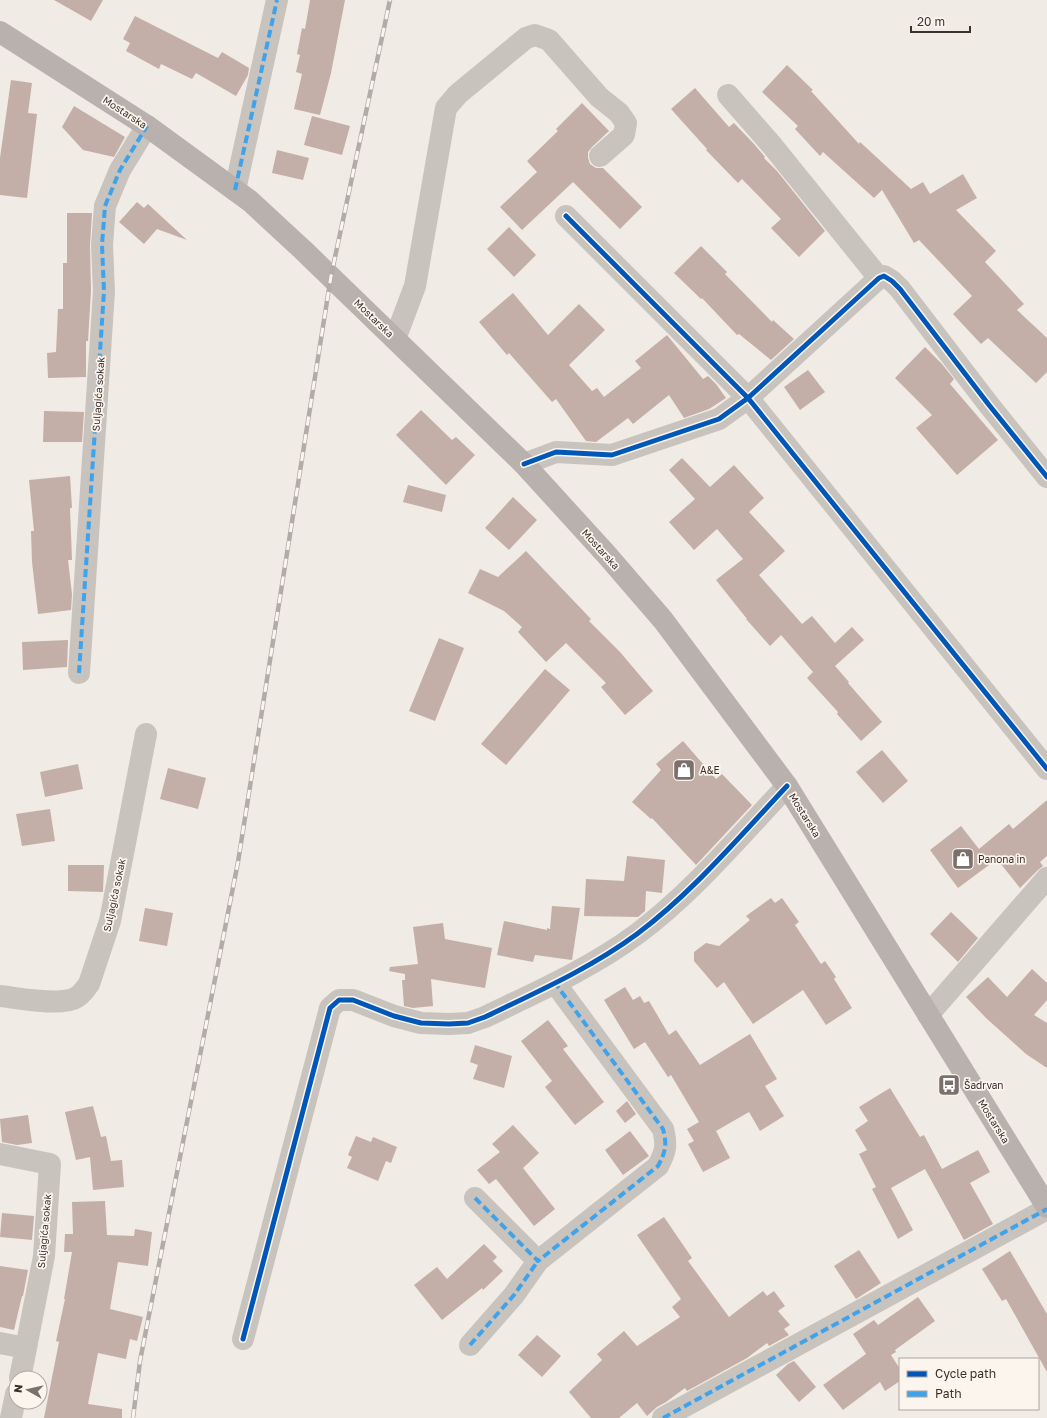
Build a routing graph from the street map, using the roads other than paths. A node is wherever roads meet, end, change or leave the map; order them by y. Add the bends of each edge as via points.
1 (277, 0) edge
2 (0, 32) edge
3 (728, 95) dead end
4 (146, 126) junction
5 (600, 156) dead end
6 (235, 190) junction
7 (566, 216) dead end
8 (879, 278) junction
9 (395, 339) junction
10 (748, 398) junction
11 (524, 464) junction
12 (1047, 477) edge
13 (79, 673) dead end
14 (146, 734) dead end
15 (1047, 770) edge
16 (787, 786) junction
17 (1047, 878) edge
18 (555, 983) junction
19 (0, 996) edge
20 (928, 1015) junction
21 (0, 1154) edge
22 (475, 1198) dead end
23 (1047, 1208) edge
24 (538, 1260) junction
25 (243, 1340) dead end
26 (0, 1343) edge
27 (470, 1345) dead end
28 (26, 1348) junction
29 (22, 1370) edge
30 (663, 1418) edge

1 - 6 street
2 - 4 main road, Mostarska
3 - 8 street
4 - 6 main road, Mostarska
4 - 13 street, Suljagića sokak via 120,170 105,206 102,245 104,291
5 - 9 street via 624,135 626,123 598,97 549,40 535,34 526,38 458,94 446,108 415,286
6 - 9 main road, Mostarska via 303,250
7 - 10 street
8 - 10 street
8 - 12 street via 884,276 900,289
9 - 11 main road, Mostarska
10 - 11 street via 719,419 612,455 556,452
10 - 15 street
11 - 16 main road, Mostarska via 663,620
14 - 19 street, Suljagića sokak via 110,921 89,984 77,998 69,1001
16 - 18 street via 682,896 638,934 590,965
16 - 20 main road, Mostarska
17 - 20 street
18 - 24 street via 657,1119 666,1142 665,1154 658,1166
18 - 25 street via 485,1017 468,1022 421,1023 394,1016 353,1000 339,1000 330,1008
20 - 23 main road, Mostarska
21 - 28 street, Suljagića sokak via 50,1164 44,1256
22 - 24 street
23 - 30 street
24 - 27 street via 514,1295
26 - 28 street
28 - 29 street, Suljagića sokak

